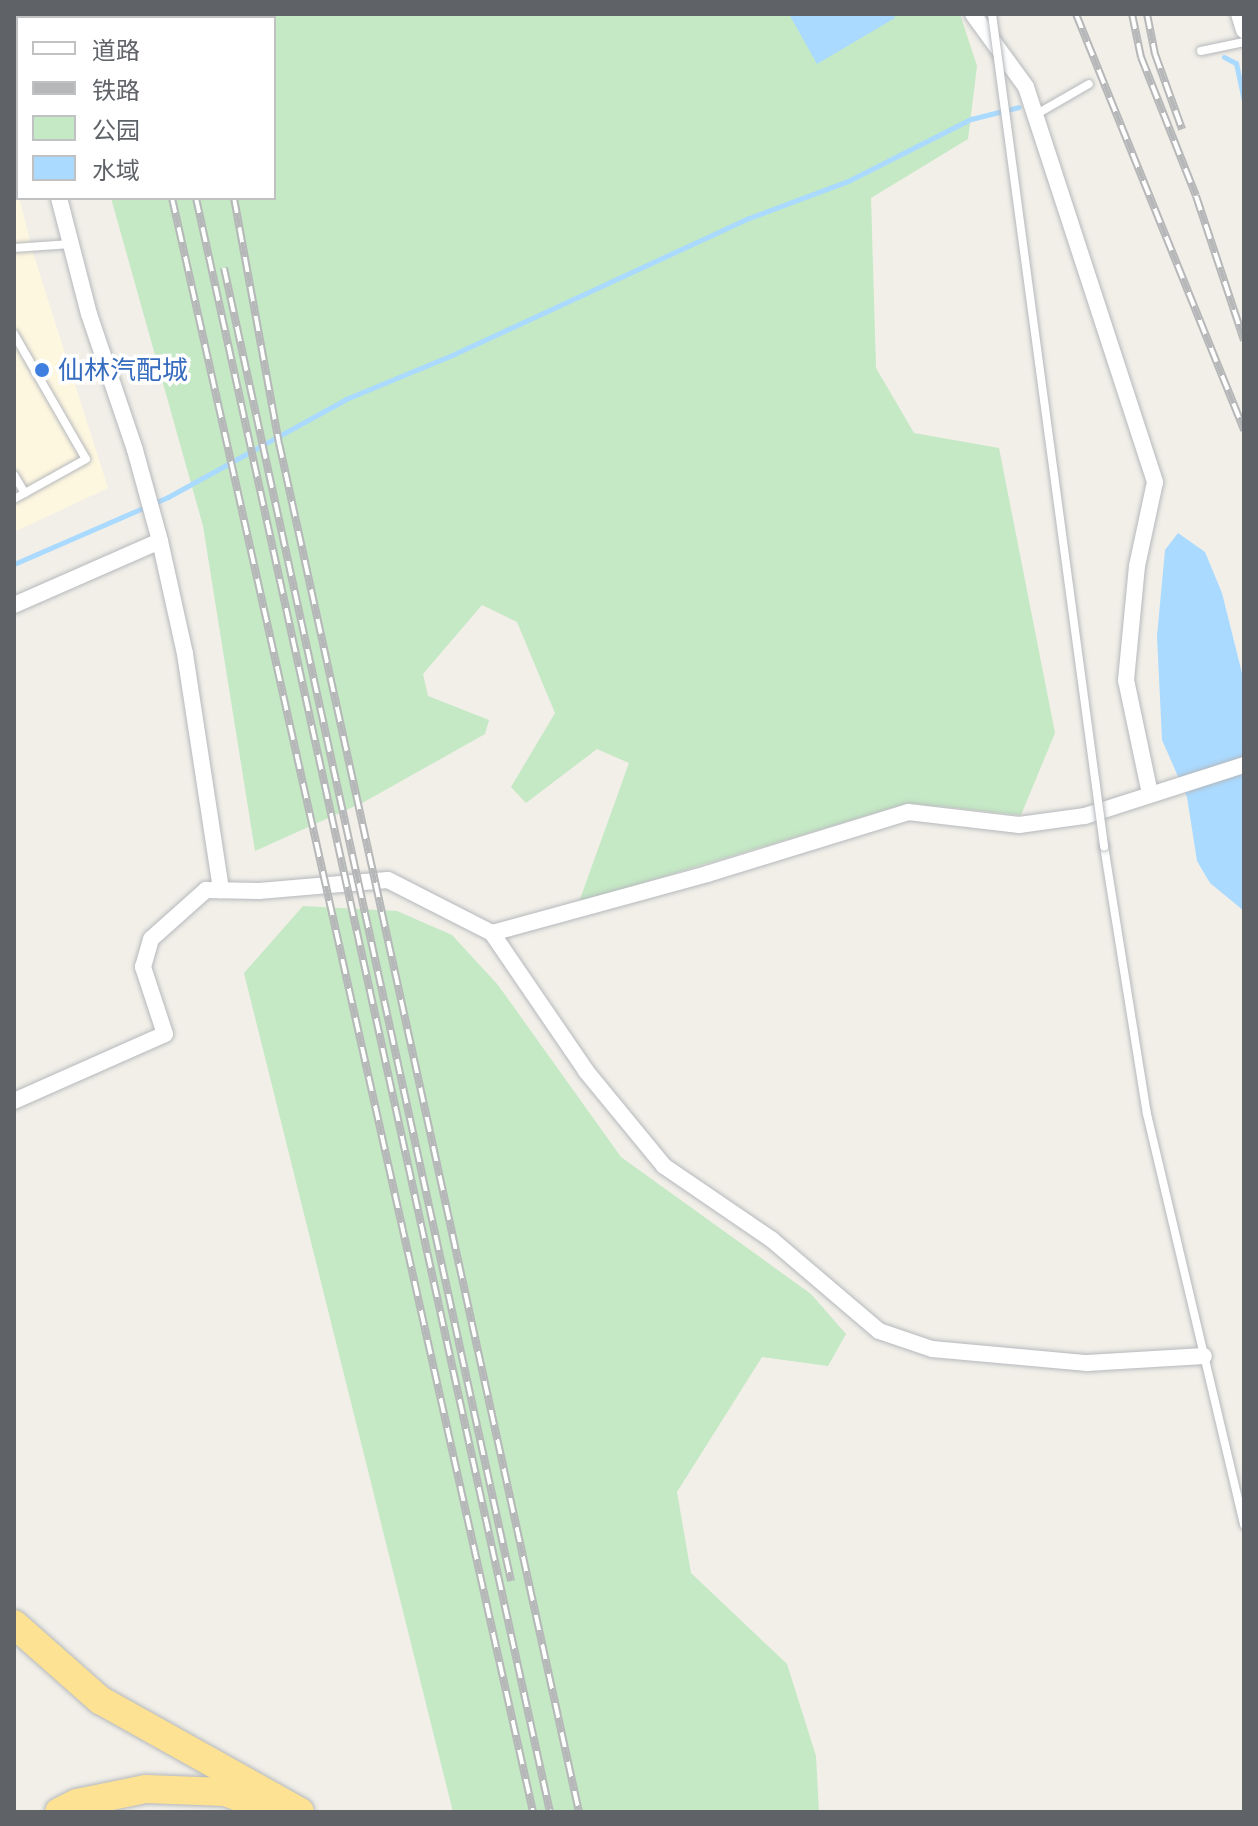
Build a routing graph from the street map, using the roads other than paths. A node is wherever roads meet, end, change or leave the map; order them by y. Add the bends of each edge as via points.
1 (973, 14) edge
2 (992, 14) edge
3 (1239, 14) edge
4 (1244, 30) edge
5 (1244, 42) edge
6 (1201, 51) dead end
7 (1089, 84) dead end
8 (1035, 115) junction
9 (60, 200) edge
10 (71, 244) junction
11 (14, 248) edge
12 (14, 334) edge
13 (14, 475) edge
14 (25, 493) junction
15 (14, 499) edge
16 (160, 541) junction
17 (14, 605) edge
18 (1244, 765) edge
19 (1150, 794) junction
20 (221, 890) junction
21 (492, 933) junction
22 (14, 1101) edge
23 (1204, 1356) junction
24 (1244, 1525) edge
25 (14, 1624) edge
26 (59, 1812) edge
27 (280, 1812) edge
28 (300, 1812) edge

1 - 8 street via 1026,87
2 - 23 lane, bridge via 1104,846 1147,1114
3 - 4 street
5 - 6 lane
7 - 8 lane
8 - 19 street via 1155,482 1137,566 1126,680
9 - 10 street
10 - 11 lane
10 - 16 street
12 - 14 lane via 86,459
13 - 14 lane
14 - 15 lane
16 - 17 street
16 - 20 street via 185,654
18 - 19 street
19 - 21 street via 1085,816 1019,825 908,812
20 - 21 street via 388,880
20 - 22 street via 206,890 151,939 143,967 165,1034
21 - 23 street via 586,1071 664,1166 771,1239 879,1331 932,1349 1087,1363
23 - 24 lane
25 - 28 highway via 100,1700
26 - 27 highway via 77,1803 146,1789 225,1792

